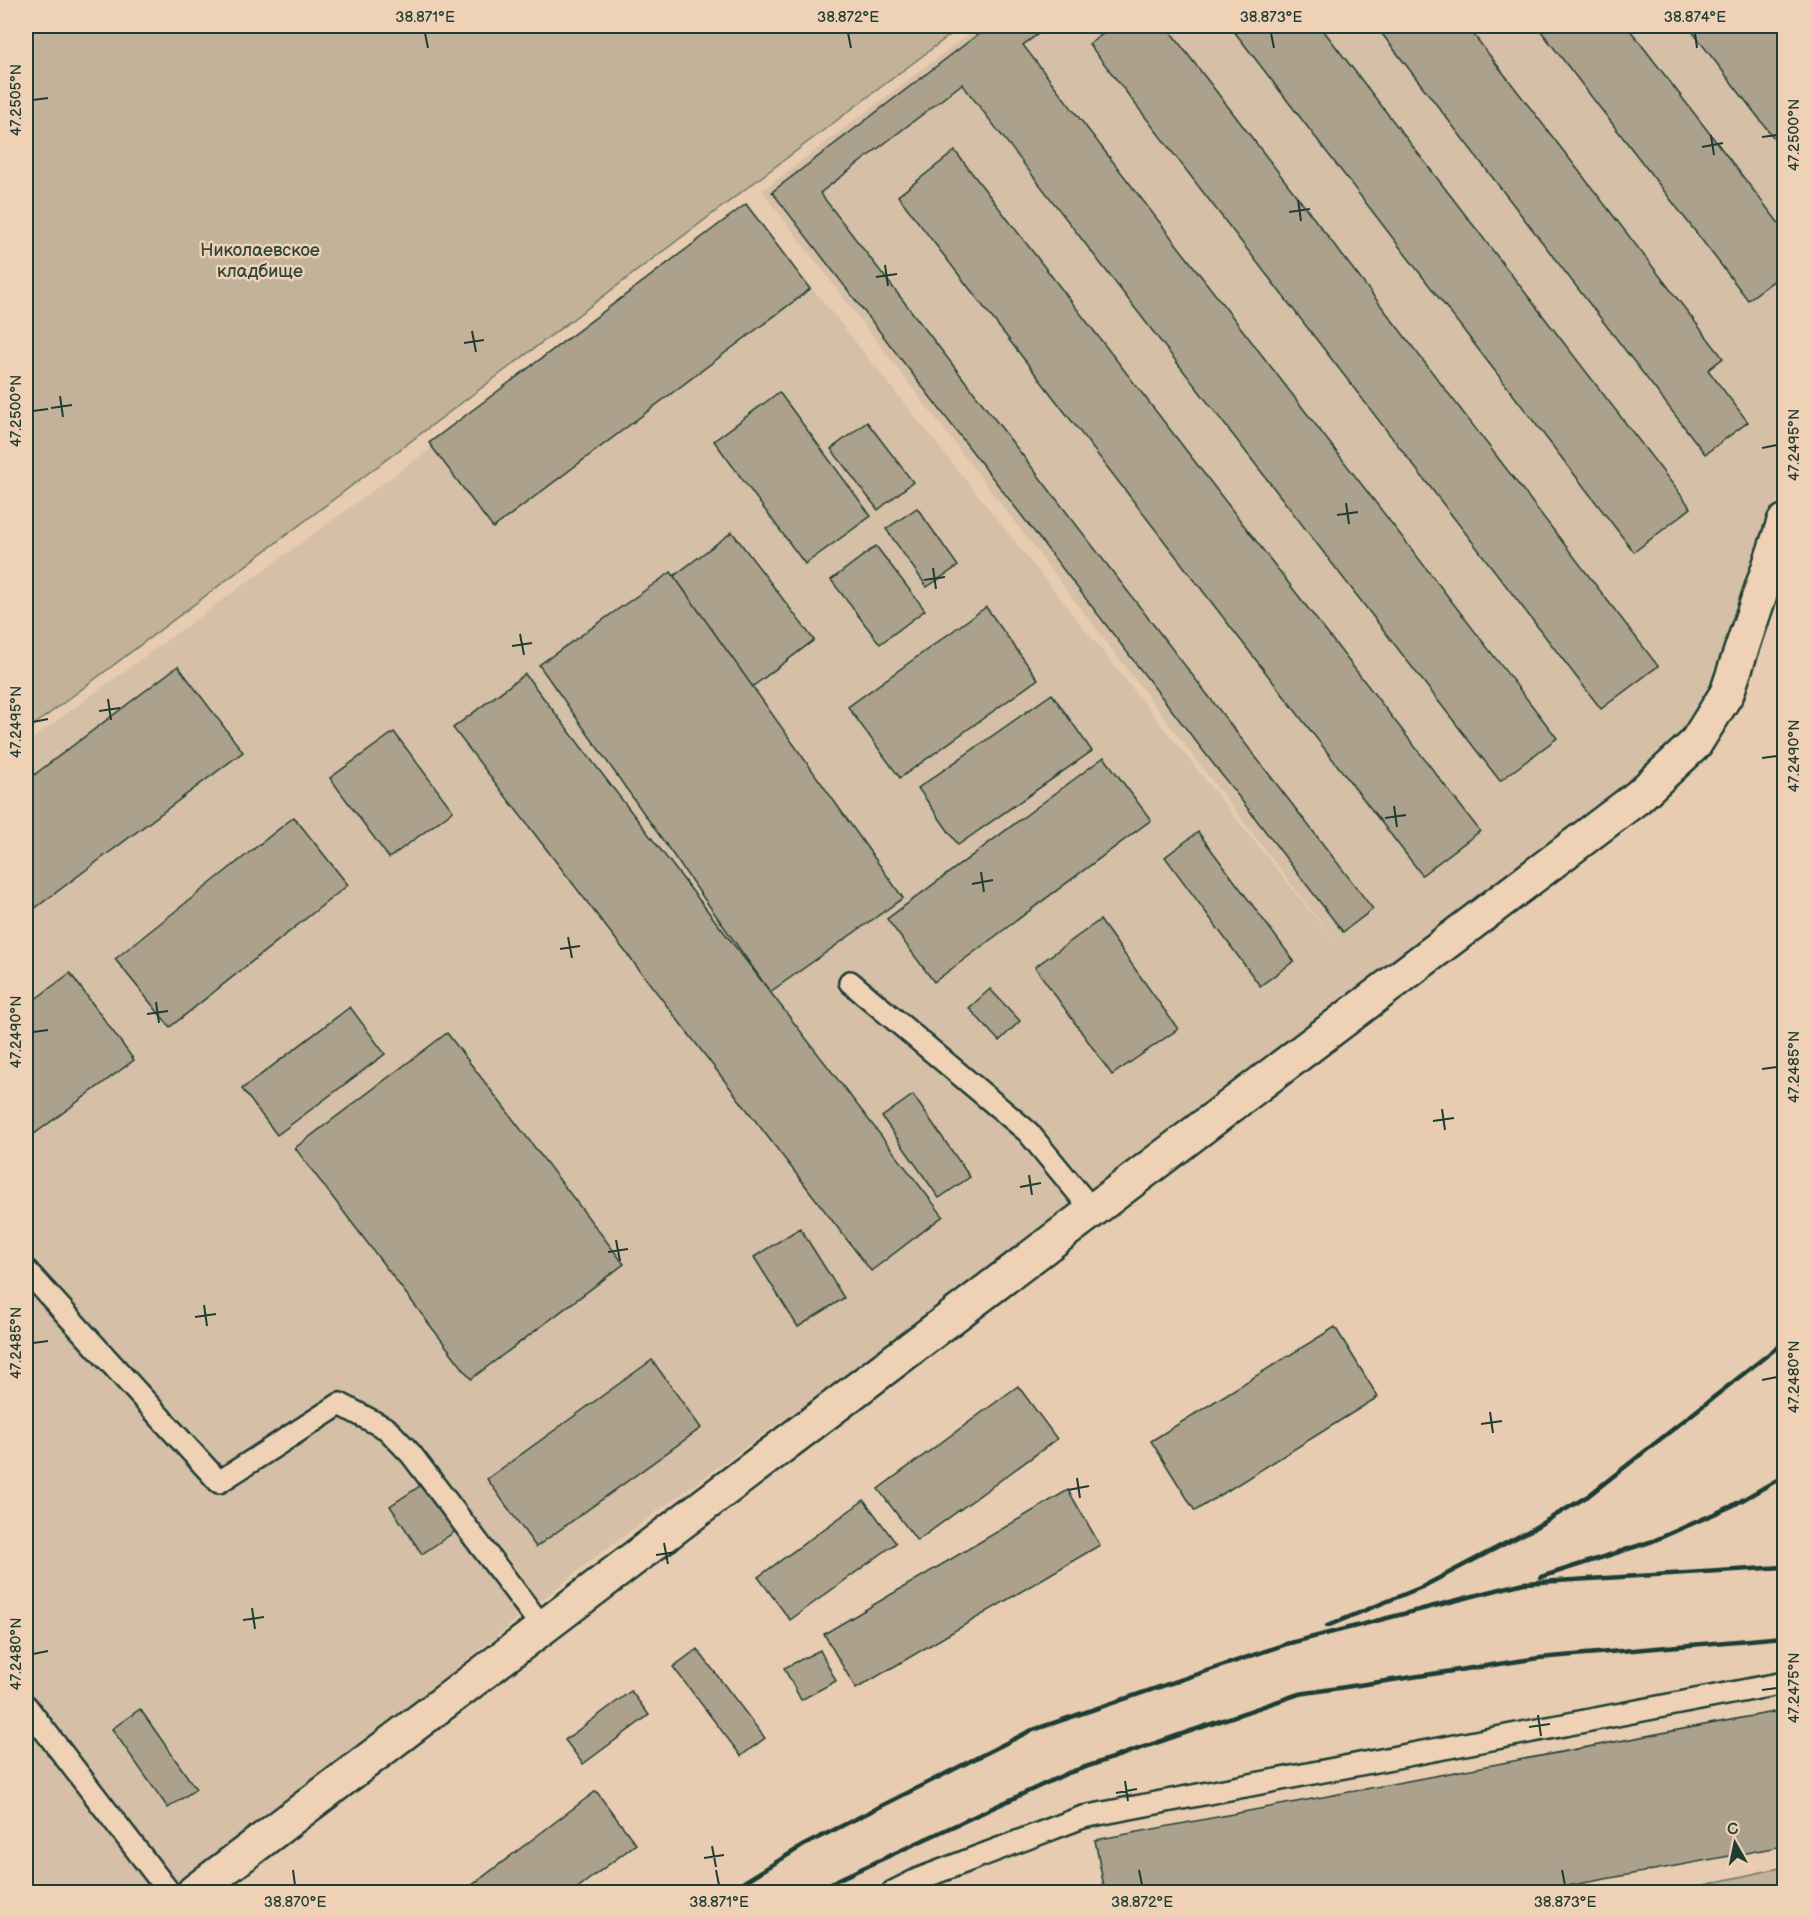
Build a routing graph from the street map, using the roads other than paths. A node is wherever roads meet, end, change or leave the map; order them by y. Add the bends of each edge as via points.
1 (1785, 522) edge
2 (850, 982) dead end
3 (1093, 1210) junction
4 (26, 1270) edge
5 (543, 1628) junction
6 (1785, 1683) edge
7 (26, 1706) edge
8 (169, 1893) edge
9 (194, 1893) edge
10 (893, 1893) edge

1 - 3 street via 1727,693 1695,744 1638,797
2 - 3 lane via 1028,1132
3 - 5 street
4 - 5 lane via 219,1482 340,1404 387,1429 411,1454
5 - 9 street
6 - 10 lane via 1083,1817
7 - 8 lane

